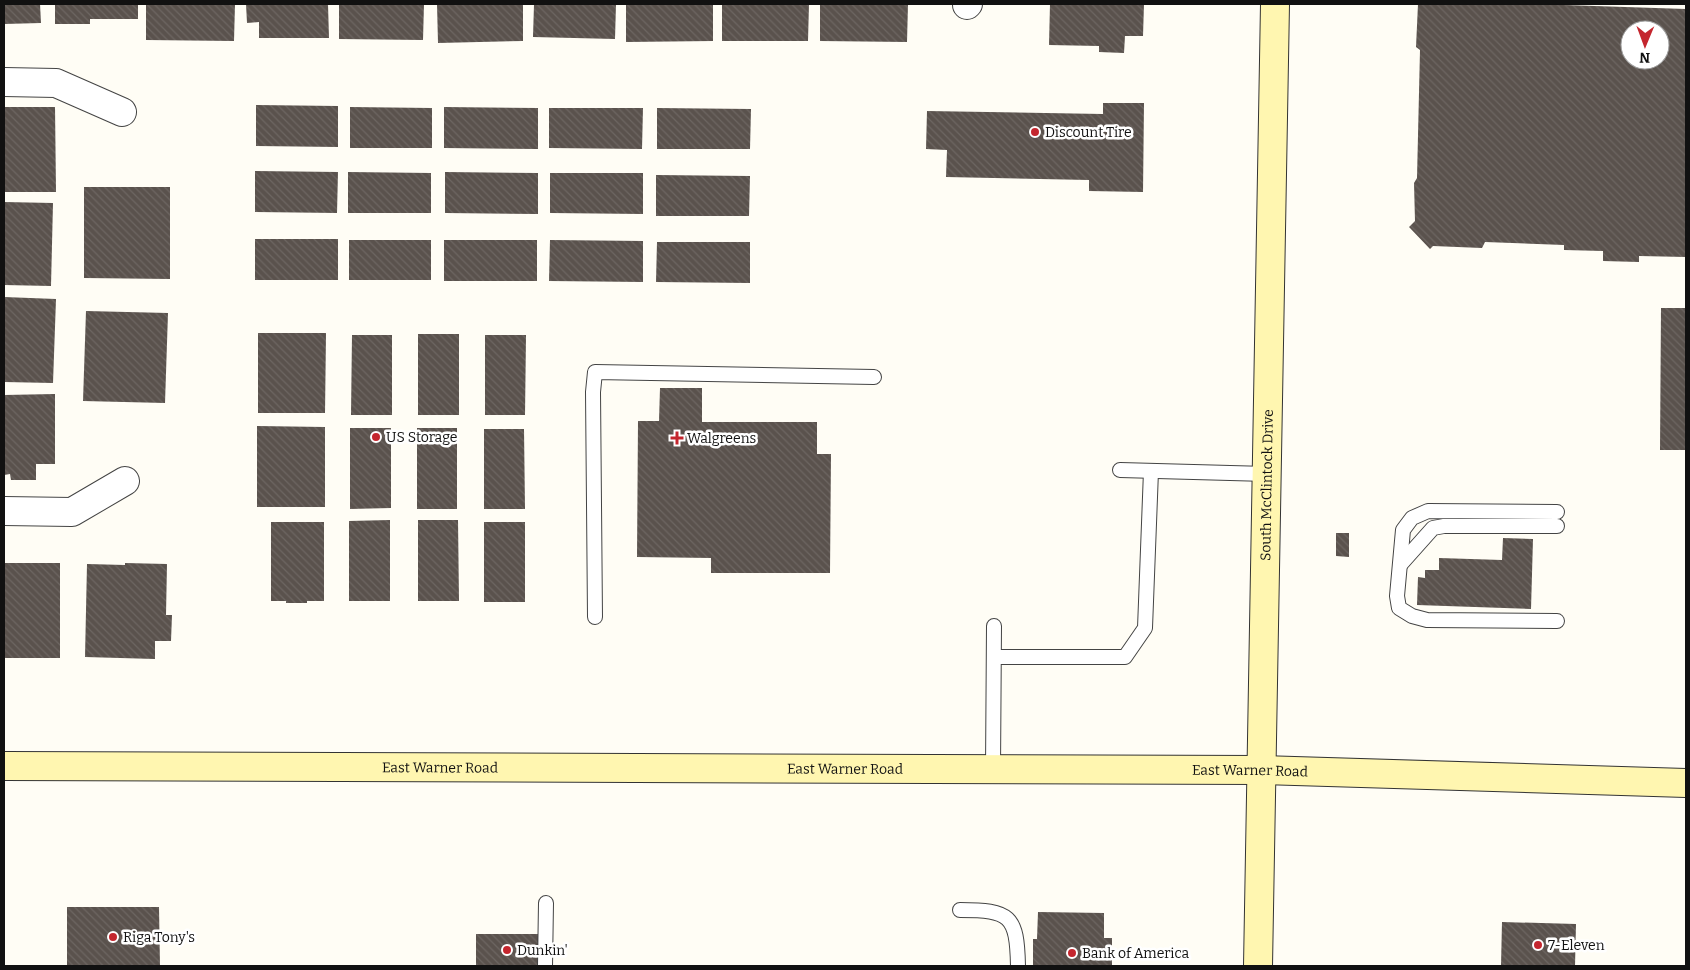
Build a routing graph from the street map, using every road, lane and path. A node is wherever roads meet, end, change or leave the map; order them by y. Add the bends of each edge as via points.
1 (1275, 4) edge
2 (4, 82) edge
3 (122, 112) dead end
4 (874, 377) dead end
5 (1120, 470) dead end
6 (1151, 471) junction
7 (1267, 474) junction
8 (125, 481) dead end
9 (4, 511) edge
10 (1400, 565) junction
11 (595, 617) dead end
12 (1556, 621) dead end
13 (994, 626) dead end
14 (995, 657) junction
15 (4, 766) edge
16 (993, 769) junction
17 (1262, 770) junction
18 (1686, 783) edge
19 (546, 903) dead end
20 (960, 910) dead end
21 (545, 966) edge
22 (1018, 966) edge
23 (1258, 966) edge

1 - 7 main road, South McClintock Drive
2 - 3 street via 56,83
4 - 11 lane via 595,372
5 - 6 lane
6 - 7 lane
6 - 14 lane via 1145,628 1125,657
7 - 17 main road, South McClintock Drive
8 - 9 street via 72,512
10 - 10 lane via 1403,530 1412,518 1428,511 1557,519 1434,528
10 - 12 lane via 1397,596 1400,608 1412,616 1427,620
13 - 14 lane
14 - 16 lane
15 - 16 main road, East Warner Road
16 - 17 main road, East Warner Road
17 - 18 main road, East Warner Road
17 - 23 main road, South McClintock Drive
19 - 21 lane
20 - 22 lane via 988,910 1002,914 1013,927

